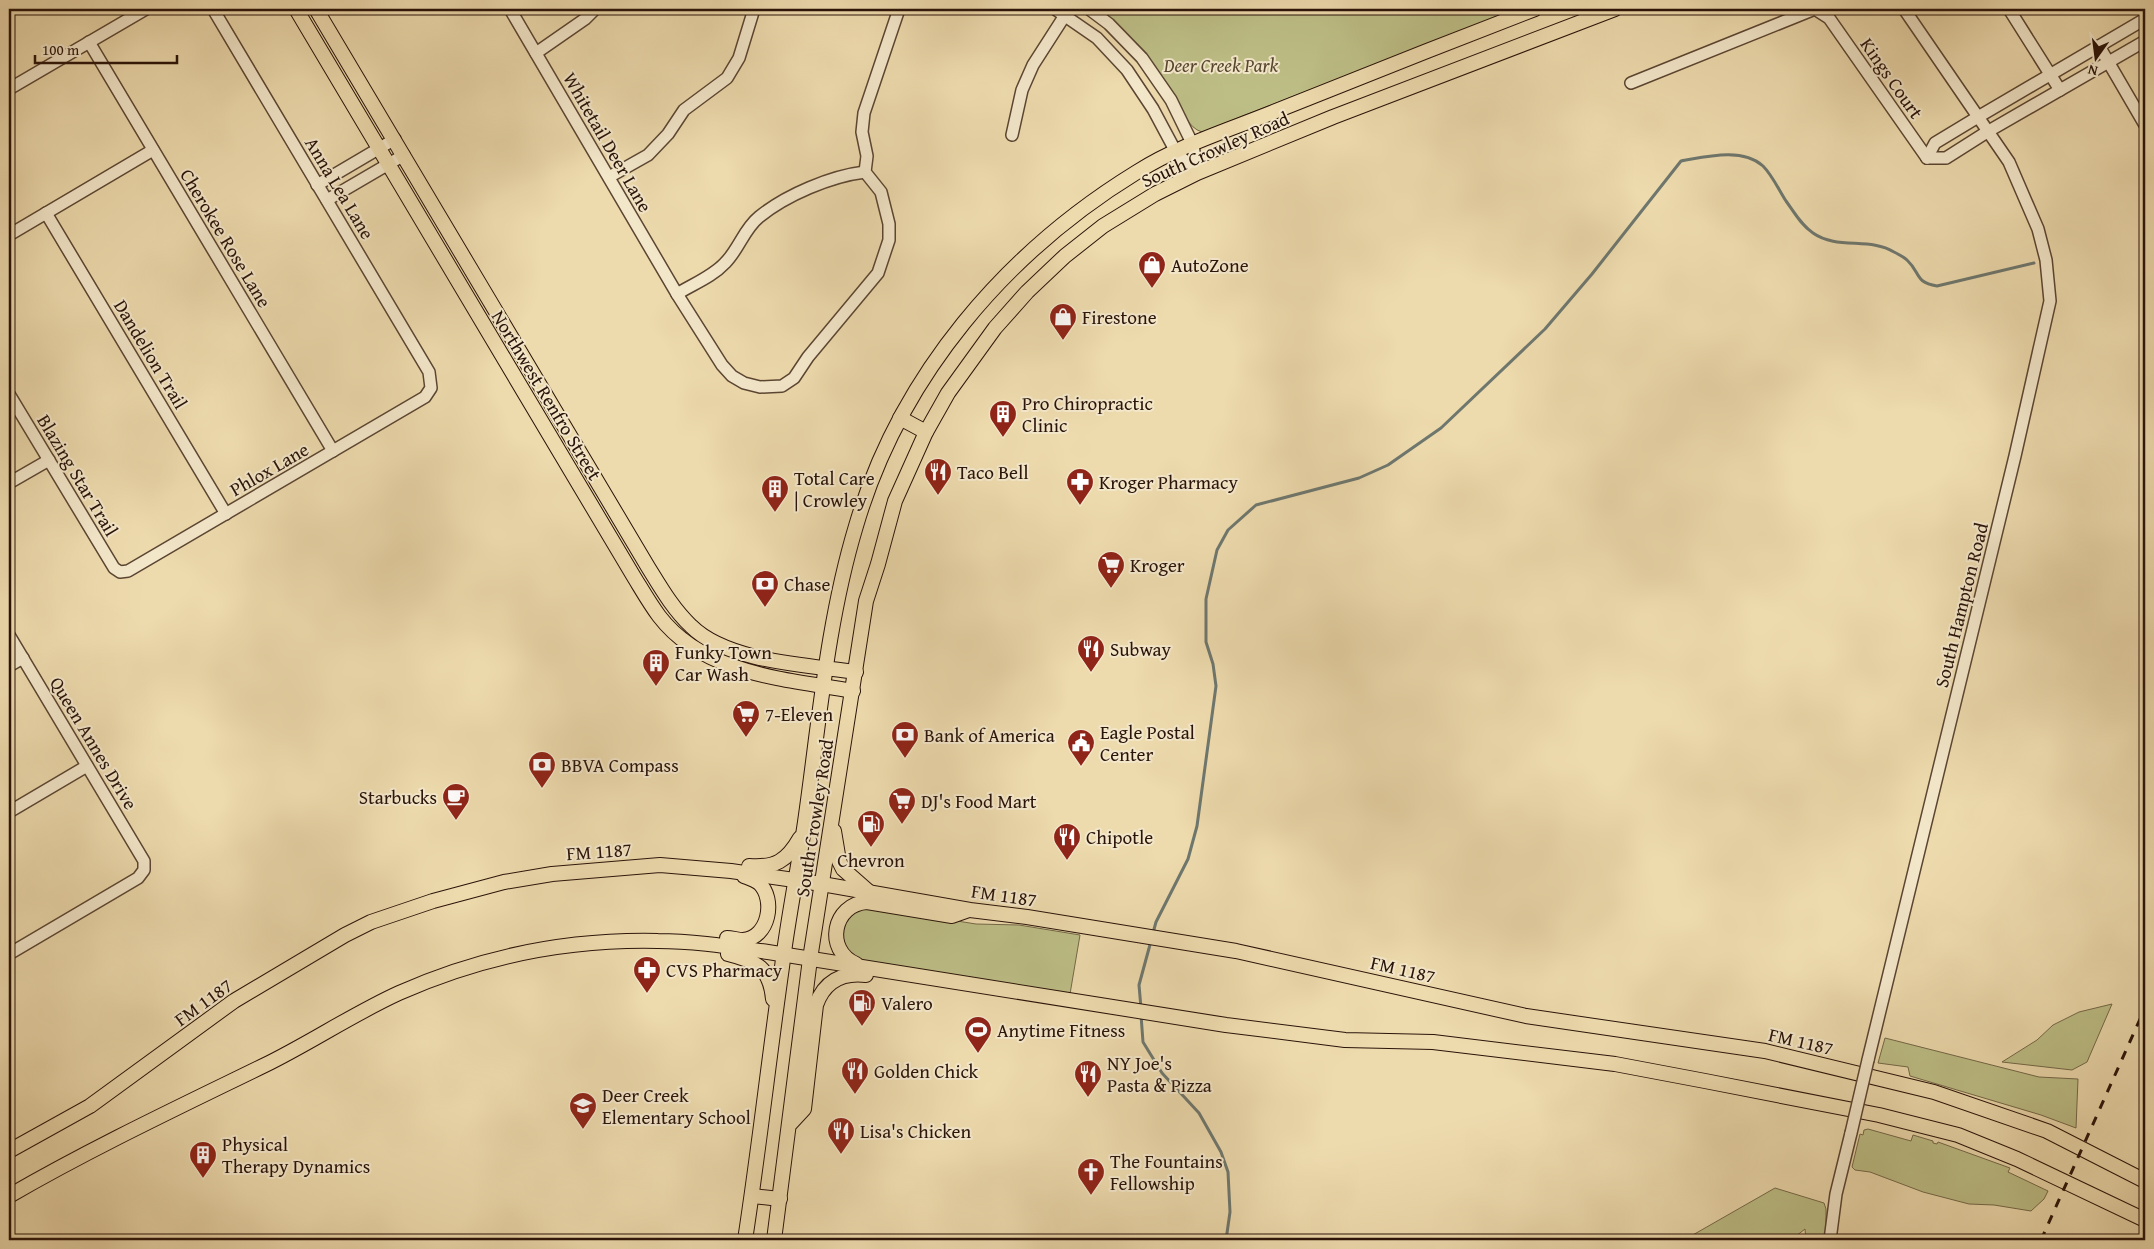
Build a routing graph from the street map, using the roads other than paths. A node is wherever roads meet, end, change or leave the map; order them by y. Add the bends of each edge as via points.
1 (146, 9) edge
2 (213, 9) edge
3 (296, 9) edge
4 (316, 9) edge
5 (510, 9) edge
6 (595, 9) edge
7 (754, 9) edge
8 (899, 9) edge
9 (1055, 9) edge
10 (1089, 9) edge
11 (1535, 9) edge
12 (1616, 9) edge
13 (1904, 9) edge
14 (2009, 9) edge
15 (1067, 12) edge
16 (2145, 19) edge
17 (2145, 40) edge
18 (89, 42) junction
19 (2099, 46) junction
20 (536, 54) junction
21 (2109, 62) junction
22 (2050, 75) junction
23 (1631, 83) dead end
24 (9, 89) edge
25 (2060, 90) junction
26 (1978, 117) junction
27 (2145, 125) edge
28 (1988, 132) junction
29 (1012, 135) dead end
30 (395, 140) junction
31 (1193, 145) junction
32 (379, 148) junction
33 (153, 150) junction
34 (1176, 152) junction
35 (404, 155) junction
36 (1927, 158) junction
37 (389, 165) junction
38 (865, 172) junction
39 (1197, 173) junction
40 (609, 177) junction
41 (318, 185) junction
42 (327, 200) junction
43 (46, 213) junction
44 (9, 235) edge
45 (677, 294) junction
46 (431, 388) joint
47 (9, 394) edge
48 (900, 418) junction
49 (926, 432) junction
50 (333, 451) junction
51 (49, 460) junction
52 (9, 483) edge
53 (226, 514) junction
54 (120, 572) joint
55 (692, 628) junction
56 (9, 635) edge
57 (685, 642) junction
58 (22, 658) junction
59 (9, 666) edge
60 (826, 668) junction
61 (856, 672) junction
62 (824, 686) junction
63 (853, 691) junction
64 (87, 766) junction
65 (9, 812) edge
66 (831, 826) junction
67 (803, 833) junction
68 (660, 865) junction
69 (731, 871) junction
70 (795, 881) junction
71 (822, 884) junction
72 (871, 893) junction
73 (970, 910) junction
74 (716, 945) junction
75 (542, 948) junction
76 (9, 954) edge
77 (783, 955) junction
78 (810, 959) junction
79 (867, 968) junction
80 (1036, 994) junction
81 (776, 1014) junction
82 (791, 1123) junction
83 (9, 1151) edge
84 (2145, 1180) edge
85 (9, 1196) edge
86 (752, 1196) junction
87 (780, 1200) junction
88 (2145, 1220) edge
89 (745, 1240) edge
90 (774, 1240) edge
91 (1830, 1240) edge

1 - 18 street
2 - 41 street, Anna Lea Lane
3 - 32 main road, Northwest Renfro Street
4 - 30 main road, Northwest Renfro Street
5 - 20 street, Whitetail Deer Lane
6 - 20 street
7 - 40 street via 739,58 727,78 684,110 648,155
8 - 38 street via 864,113
9 - 15 street
10 - 31 street via 1109,24 1142,58 1171,100
11 - 31 main road, South Crowley Road
12 - 39 main road, South Crowley Road
13 - 26 street, South Hampton Road
14 - 22 street
15 - 29 street via 1033,65 1022,90
15 - 34 street via 1127,70
16 - 19 street
17 - 21 street
18 - 24 street
18 - 33 street, Cherokee Rose Lane
19 - 21 street
19 - 22 street
20 - 40 street, Whitetail Deer Lane
21 - 25 street
21 - 27 street
22 - 25 street
22 - 26 street
23 - 36 street, Kings Court via 1815,9 1829,18
25 - 28 street
26 - 28 street, South Hampton Road
26 - 36 street via 1935,144
28 - 36 street via 1946,158
28 - 91 street, South Hampton Road, bridge via 2009,162 2038,229 2046,260 2050,301 1836,1194
30 - 32 street
30 - 35 main road, Northwest Renfro Street
31 - 34 main road, South Crowley Road
31 - 39 street
32 - 37 main road, Northwest Renfro Street
32 - 41 street
33 - 43 street
33 - 50 street, Cherokee Rose Lane
34 - 39 street
34 - 48 main road, South Crowley Road via 1140,169 1091,202 1008,271 968,316
35 - 37 street
35 - 55 main road, Northwest Renfro Street via 648,567
37 - 42 street
37 - 57 main road, Northwest Renfro Street via 634,577 660,617
38 - 45 street via 835,179 785,200 760,216 726,262 713,274
38 - 45 street, Whitetail Deer Lane via 881,192 886,209 889,232 884,258 871,284 808,356 794,378 782,386 760,387 732,376
39 - 49 main road, South Crowley Road via 1103,226 1064,257 995,328 948,393
40 - 45 street, Whitetail Deer Lane
41 - 42 street, Anna Lea Lane
42 - 46 street, Anna Lea Lane via 429,372
43 - 44 street
43 - 53 street, Dandelion Trail
46 - 50 street, Phlox Lane via 426,397
47 - 51 street, Blazing Star Trail
48 - 49 main road
48 - 60 main road, South Crowley Road via 879,459 856,526 840,586
49 - 61 main road, South Crowley Road via 895,501 866,601
50 - 53 street, Phlox Lane
51 - 52 street
51 - 54 street, Blazing Star Trail via 114,568
53 - 54 street, Phlox Lane via 128,572
55 - 57 main road
55 - 60 main road, Northwest Renfro Street via 737,651
56 - 58 street, Queen Annes Drive
57 - 62 main road, Northwest Renfro Street via 709,657 737,668
58 - 59 street
58 - 64 street, Queen Annes Drive
60 - 61 main road, Northwest Renfro Street
60 - 62 main road, South Crowley Road
61 - 63 main road, South Crowley Road
62 - 63 main road, Northwest Renfro Street
62 - 67 main road, South Crowley Road
63 - 66 main road, South Crowley Road
64 - 65 street
64 - 76 street, Queen Annes Drive via 144,861 144,870 138,878
66 - 71 main road, South Crowley Road
66 - 72 main road via 843,869
67 - 68 main road via 784,859 765,868 671,860
67 - 70 main road, South Crowley Road
68 - 69 main road, FM 1187 / FM 1187
68 - 83 main road, FM 1187 / FM 1187 via 552,874 504,882 371,922 234,1001 90,1106
69 - 70 main road, FM 1187 / FM 1187
69 - 75 main road via 758,883 766,896 765,924 752,938 616,932 555,939
70 - 71 main road, FM 1187 / FM 1187
70 - 77 main road, South Crowley Road
71 - 72 main road, FM 1187 / FM 1187
71 - 78 main road, South Crowley Road
72 - 73 main road, FM 1187 / FM 1187
73 - 79 main road via 952,916 858,902 845,911 838,925 837,941 847,960
73 - 84 main road, FM 1187 / FM 1187 via 1236,951 1526,1016 1765,1051 1934,1092 2047,1131
74 - 75 main road via 659,940
74 - 77 main road
74 - 81 main road via 723,953 761,967 772,986
75 - 85 main road via 471,965 398,994 273,1061 56,1168
77 - 78 main road
77 - 81 main road, South Crowley Road
78 - 79 main road
78 - 82 main road, South Crowley Road
79 - 80 main road
80 - 82 main road via 1022,1000 863,974 837,978 824,989 816,1005 804,1109
80 - 88 main road via 1226,1025 1345,1040 1433,1042 1615,1064 1880,1115 1958,1135 2017,1159
81 - 86 main road, South Crowley Road
82 - 87 main road, South Crowley Road
86 - 87 main road
86 - 89 main road, South Crowley Road
87 - 90 main road, South Crowley Road

